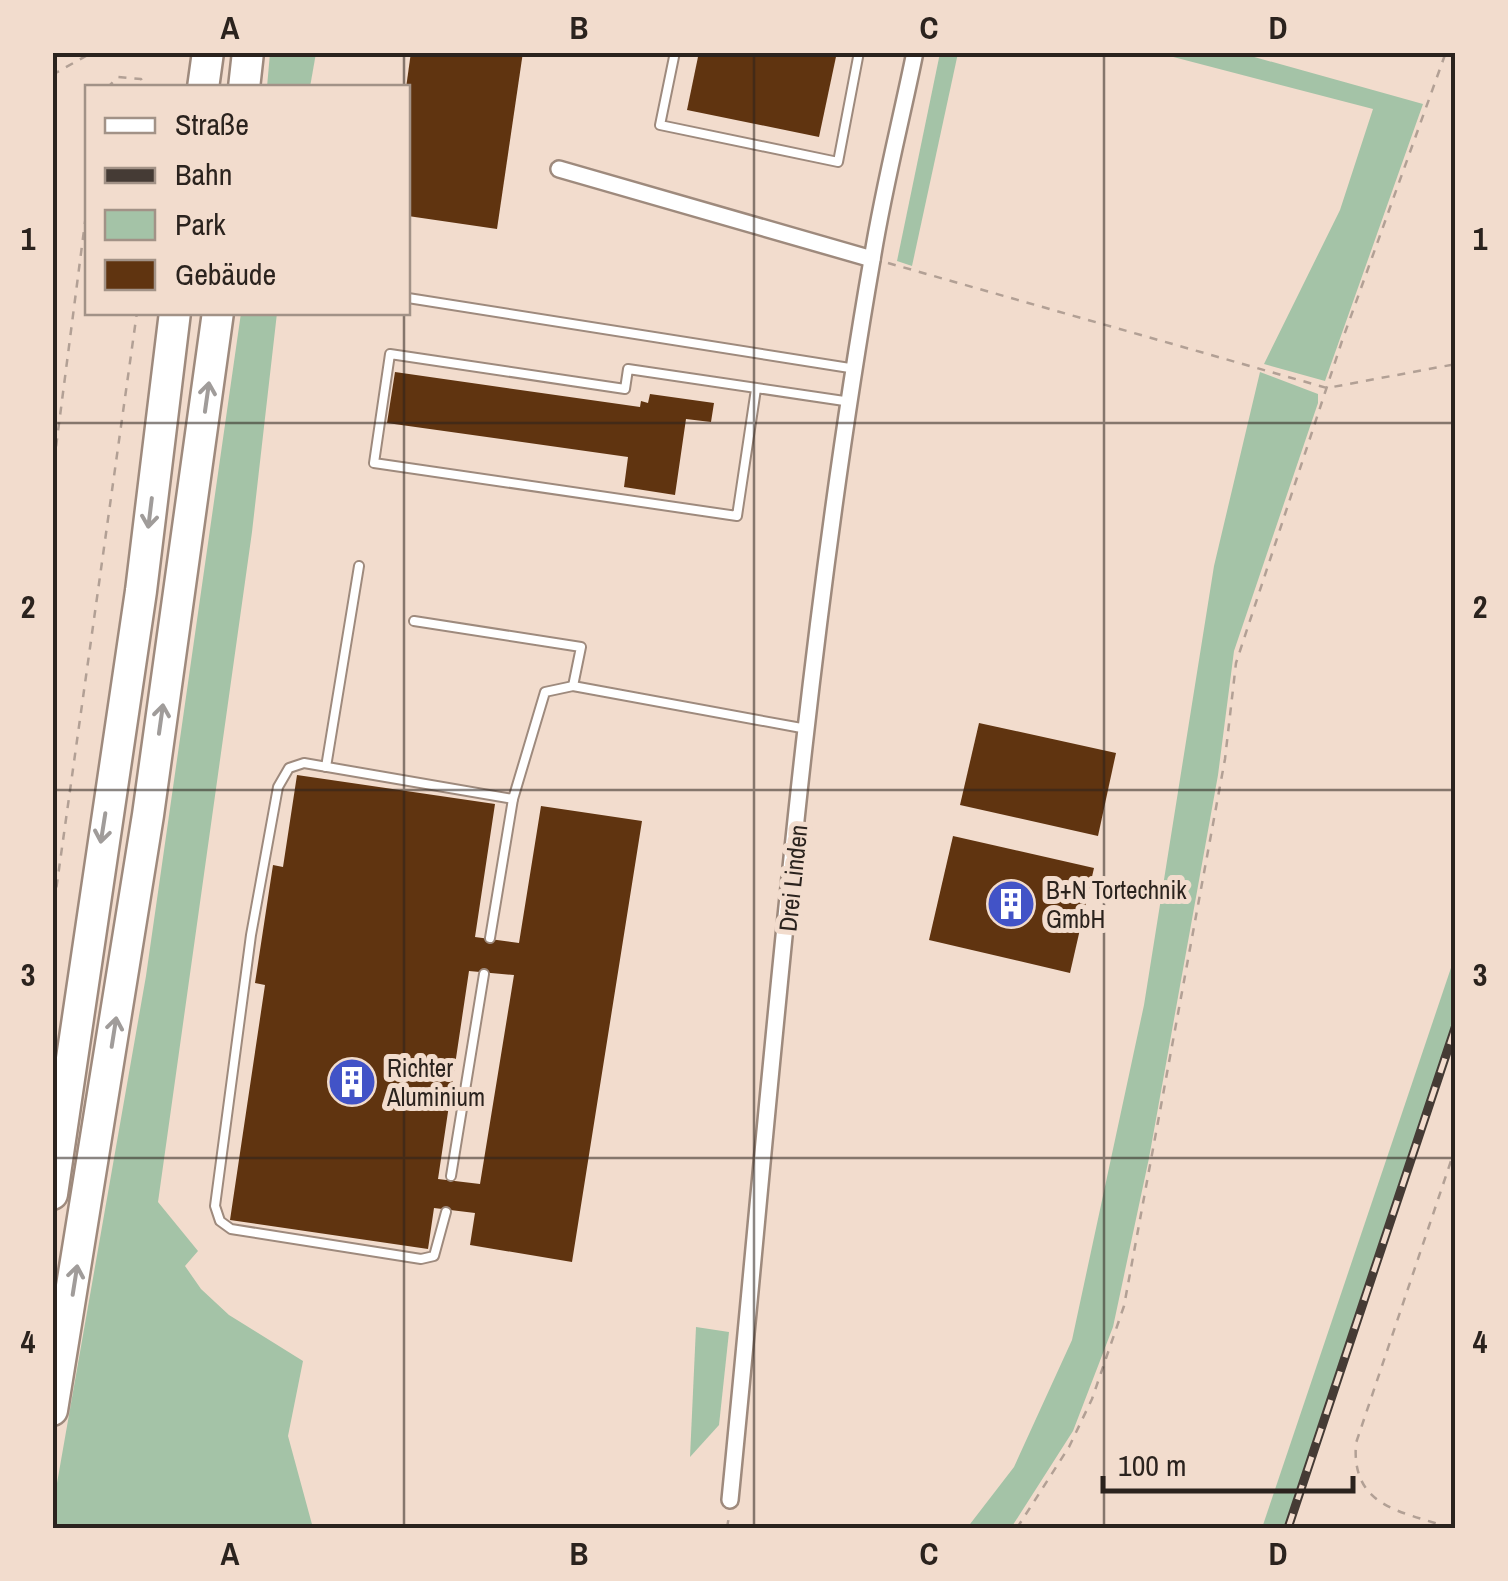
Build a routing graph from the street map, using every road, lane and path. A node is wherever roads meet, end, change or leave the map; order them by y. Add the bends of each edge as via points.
1 (93, 52) edge
2 (208, 52) edge
3 (248, 52) edge
4 (675, 52) edge
5 (859, 52) edge
6 (915, 52) edge
7 (1446, 52) edge
8 (52, 75) edge
9 (110, 85) edge
10 (144, 85) edge
11 (203, 85) edge
12 (244, 85) edge
13 (559, 169) dead end
14 (85, 222) edge
15 (872, 259) junction
16 (410, 298) edge
17 (137, 315) edge
18 (175, 315) edge
19 (218, 315) edge
20 (1456, 364) edge
21 (856, 369) junction
22 (1327, 388) junction
23 (756, 389) junction
24 (851, 402) junction
25 (52, 478) edge
26 (358, 566) dead end
27 (414, 621) dead end
28 (573, 686) junction
29 (808, 729) junction
30 (326, 766) junction
31 (513, 798) junction
32 (52, 919) edge
33 (490, 938) dead end
34 (484, 974) dead end
35 (1456, 1146) edge
36 (452, 1176) dead end
37 (52, 1194) edge
38 (446, 1212) dead end
39 (52, 1410) edge
40 (730, 1500) dead end
41 (1016, 1528) edge
42 (1451, 1528) edge

1 - 8 path
2 - 11 highway
3 - 12 highway
4 - 5 lane via 660,125 838,162
6 - 15 street, Drei Linden
7 - 22 path
9 - 10 path via 118,76
13 - 15 street
14 - 25 path
15 - 21 street, Drei Linden
15 - 22 path
16 - 21 lane
17 - 32 path
18 -> 37 highway
39 -> 19 highway via 148,815
20 - 22 path
21 - 24 street, Drei Linden
22 - 41 path via 1236,663 1228,745 1124,1306 1085,1415
23 - 23 lane via 628,369 625,389 390,354 374,463 737,516
23 - 24 lane
24 - 29 street, Drei Linden
26 - 30 lane
27 - 28 lane via 581,648
28 - 29 lane
28 - 31 lane via 545,692 538,703
29 - 40 street, Drei Linden
30 - 31 lane
30 - 38 lane via 289,768 278,788 251,935 216,1206 220,1221 231,1229 421,1260 441,1244
31 - 33 lane
34 - 36 lane
35 - 42 path via 1354,1463 1361,1488 1388,1507

